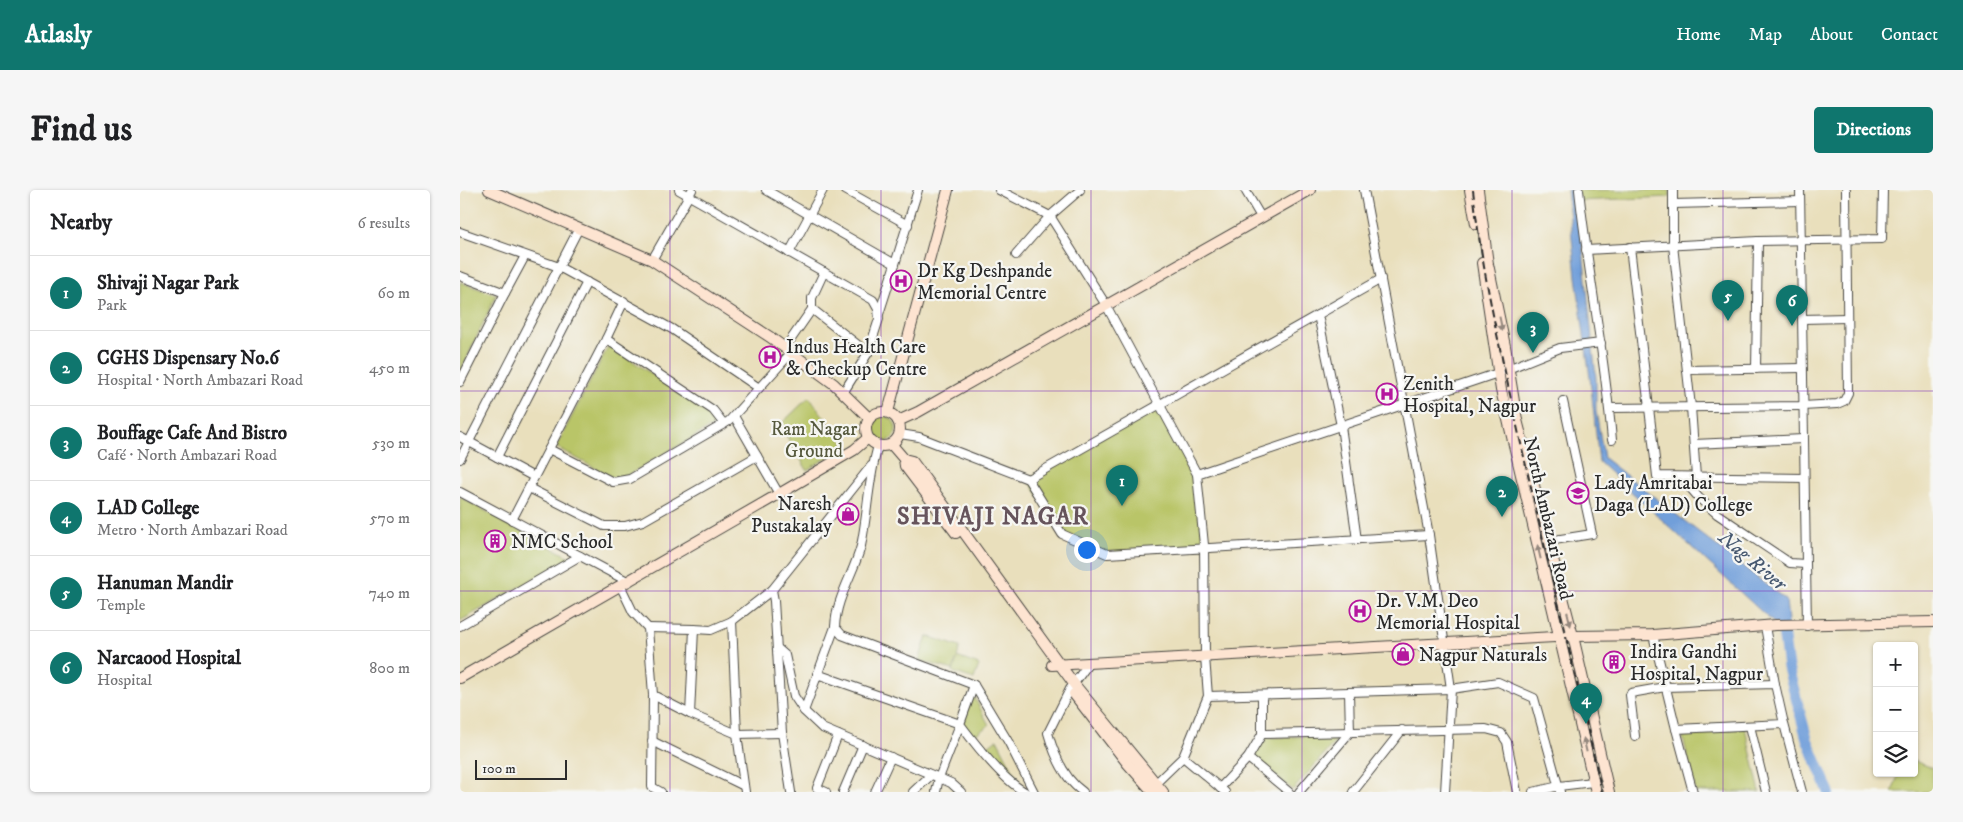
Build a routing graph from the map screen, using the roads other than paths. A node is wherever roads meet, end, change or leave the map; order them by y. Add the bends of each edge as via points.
1 (489, 190) edge
2 (679, 190) edge
3 (766, 190) edge
4 (823, 190) edge
5 (845, 190) edge
6 (918, 190) edge
7 (948, 190) edge
8 (999, 190) edge
9 (1080, 190) edge
10 (1245, 190) edge
11 (1310, 190) edge
12 (1364, 190) edge
13 (1470, 190) edge
14 (1478, 190) edge
15 (1579, 190) edge
16 (1673, 190) edge
17 (1800, 190) edge
18 (1846, 190) edge
19 (1882, 190) edge
20 (690, 193) edge
21 (1800, 201) junction
22 (1673, 204) junction
23 (809, 215) junction
24 (1050, 216) junction
25 (1261, 217) junction
26 (908, 225) junction
27 (579, 228) junction
28 (460, 232) edge
29 (1846, 240) junction
30 (1758, 241) junction
31 (1801, 241) junction
32 (1673, 245) junction
33 (1630, 248) junction
34 (1586, 250) junction
35 (789, 253) junction
36 (1016, 255) dead end
37 (524, 256) junction
38 (652, 260) junction
39 (894, 264) junction
40 (558, 267) junction
41 (824, 272) junction
42 (460, 276) edge
43 (1381, 279) junction
44 (587, 282) junction
45 (504, 293) junction
46 (624, 301) junction
47 (1106, 306) junction
48 (812, 309) junction
49 (879, 314) junction
50 (1318, 315) junction
51 (1847, 318) junction
52 (1802, 319) junction
53 (606, 339) junction
54 (1600, 343) junction
55 (788, 350) junction
56 (868, 353) junction
57 (1509, 368) junction
58 (1802, 368) junction
59 (1756, 369) junction
60 (1687, 370) junction
61 (1498, 374) junction
62 (460, 382) edge
63 (759, 388) junction
64 (843, 393) junction
65 (1562, 401) dead end
66 (1405, 404) junction
67 (1159, 405) junction
68 (1803, 406) junction
69 (1648, 407) junction
70 (1691, 407) junction
71 (1609, 408) junction
72 (888, 412) junction
73 (734, 416) junction
74 (869, 418) junction
75 (898, 421) junction
76 (724, 424) junction
77 (1340, 426) junction
78 (900, 434) junction
79 (460, 437) edge
80 (868, 438) junction
81 (1803, 439) junction
82 (1612, 440) dead end
83 (469, 442) junction
84 (1694, 444) junction
85 (892, 445) junction
86 (878, 446) junction
87 (549, 449) junction
88 (757, 456) junction
89 (497, 457) junction
90 (460, 459) edge
91 (872, 465) junction
92 (1197, 474) junction
93 (1681, 476) junction
94 (534, 477) junction
95 (1696, 477) junction
96 (1804, 478) junction
97 (1028, 479) junction
98 (529, 488) junction
99 (460, 492) edge
100 (779, 494) junction
101 (512, 520) junction
102 (1429, 536) junction
103 (1357, 540) junction
104 (1549, 541) junction
105 (1204, 548) junction
106 (580, 556) junction
107 (1805, 564) junction
108 (625, 584) junction
109 (772, 590) junction
110 (732, 621) junction
111 (1933, 622) edge
112 (460, 626) edge
113 (835, 626) junction
114 (1771, 626) junction
115 (1807, 626) junction
116 (648, 628) junction
117 (694, 629) junction
118 (1653, 635) junction
119 (1573, 636) junction
120 (1559, 637) junction
121 (1445, 643) junction
122 (777, 648) junction
123 (1205, 657) junction
124 (1089, 663) junction
125 (1056, 665) junction
126 (817, 674) junction
127 (460, 678) edge
128 (974, 684) junction
129 (1775, 684) junction
130 (1072, 687) junction
131 (1666, 687) junction
132 (1451, 689) junction
133 (1348, 692) junction
134 (653, 695) junction
135 (1262, 695) junction
136 (1208, 696) junction
137 (804, 711) junction
138 (690, 714) junction
139 (960, 724) junction
140 (1784, 724) junction
141 (1750, 726) junction
142 (1676, 728) junction
143 (1449, 729) junction
144 (1402, 730) junction
145 (1350, 732) junction
146 (782, 733) junction
147 (737, 734) junction
148 (1262, 734) junction
149 (838, 735) junction
150 (1635, 736) dead end
151 (652, 741) junction
152 (863, 746) junction
153 (890, 757) junction
154 (1183, 758) junction
155 (1248, 758) junction
156 (935, 777) junction
157 (1595, 787) edge
158 (1153, 788) edge
159 (745, 789) edge
160 (1559, 789) edge
161 (651, 790) edge
162 (1222, 790) edge
163 (1355, 791) edge
164 (662, 792) edge
165 (790, 792) edge
166 (826, 792) edge
167 (843, 792) edge
168 (875, 792) edge
169 (913, 792) edge
170 (936, 792) edge
171 (961, 792) edge
172 (1025, 792) edge
173 (1034, 792) edge
174 (1083, 792) edge
175 (1163, 792) edge
176 (1289, 792) edge
177 (1299, 792) edge
178 (1445, 792) edge
179 (1517, 792) edge
180 (1532, 792) edge
181 (1609, 792) edge
182 (1692, 792) edge
183 (1766, 792) edge
184 (1802, 792) edge

1 - 27 street
2 - 20 street
3 - 23 street
4 - 23 street
5 - 26 street
6 - 26 street
7 - 72 street
8 - 24 street
9 - 24 street
10 - 25 street
11 - 25 street
12 - 43 street
13 - 61 street, North Ambazari Road
14 -> 57 street, North Ambazari Road via 1488,264
15 - 34 street
16 - 22 street
17 - 21 street
18 - 29 street
19 - 29 street via 1882,238
20 - 35 street
20 - 38 street
21 - 22 street
21 - 31 street
22 - 32 street
23 - 35 street
23 - 39 street
24 - 36 street
24 - 47 street
25 - 47 street
26 - 39 street
27 - 38 street
27 - 40 street
28 - 37 street
29 - 31 street
29 - 51 street
30 - 31 street
30 - 32 street
30 - 59 street
31 - 52 street
32 - 33 street
32 - 60 street
33 - 34 street
33 - 69 street
34 - 54 street
35 - 41 street
37 - 40 street
37 - 45 street
38 - 55 street
39 - 49 street
40 - 44 street
40 - 83 street
41 - 48 street via 810,303
41 - 49 street via 873,300
42 - 45 street
43 - 50 street
43 - 66 street
44 - 46 street
44 - 89 street
45 - 62 street
46 - 53 street
46 - 63 street
47 - 67 street
47 - 75 street
48 - 55 street
48 - 56 street
49 - 56 street
50 - 67 street
50 - 77 street
51 - 52 street
51 - 68 street via 1848,393 1844,401 1837,404
52 - 58 street
53 - 76 street via 713,410
53 - 87 street
54 - 57 street via 1560,348
54 - 71 street
55 - 63 street
55 - 64 street
56 - 64 street
57 - 61 street
57 - 104 street, North Ambazari Road via 1517,420
58 - 59 street
58 - 68 street
59 - 60 street
60 - 70 street
61 - 66 street
120 -> 61 street, North Ambazari Road
63 - 73 street
64 - 74 street
65 - 104 street via 1592,534
66 - 77 street
66 - 102 street
67 - 92 street
67 - 97 street
68 - 70 street
68 - 81 street
69 - 70 street
69 - 71 street
69 - 93 street via 1657,476
70 - 84 street
71 - 82 street
72 - 74 street via 878,412
72 - 75 street
73 - 76 street
73 - 88 street
74 - 80 street
75 - 78 street
76 - 87 street via 630,479 613,482
77 - 92 street
77 - 103 street
78 - 85 street
78 - 97 street via 919,437
79 - 83 street
80 - 86 street
80 - 100 street via 854,450
81 - 84 street
81 - 96 street
83 - 89 street
83 - 90 street
84 - 95 street
85 - 86 street
85 - 125 street
86 - 91 street
87 - 94 street
88 - 98 street via 642,521 625,526 604,526
88 - 100 street
89 - 94 street
91 - 109 street
91 - 113 street via 860,547 835,614
92 - 105 street
93 - 95 street
93 - 107 street via 1717,514 1790,563
94 - 98 street
95 - 96 street
96 - 107 street
97 - 105 street via 1062,534 1107,554
98 - 101 street
99 - 101 street
100 - 108 street
101 - 106 street
102 - 103 street
102 - 121 street
103 - 105 street
104 -> 119 street, North Ambazari Road
105 - 123 street
106 - 108 street
106 - 112 street
107 - 115 street
108 - 116 street via 633,612
108 - 127 street
109 - 110 street
109 - 122 street
110 - 117 street via 711,630
110 - 147 street
111 - 115 street
113 - 126 street
113 - 128 street via 842,635
114 - 115 street
114 - 118 street
114 - 129 street
116 - 117 street
116 - 134 street
117 - 138 street
118 - 119 street
118 - 131 street
119 - 120 street
119 - 181 street, North Ambazari Road
120 - 121 street
157 -> 120 street, North Ambazari Road
121 - 123 street
121 - 132 street
122 - 137 street via 785,655 794,696
122 - 146 street
123 - 124 street
123 - 136 street
124 - 125 street
124 - 130 street
125 - 130 street
126 - 137 street
126 - 139 street
128 - 139 street
128 - 173 street
129 - 131 street
129 - 140 street
130 - 158 street
130 - 174 street via 1048,733 1053,753
131 - 142 street
131 - 150 street via 1631,693
132 - 133 street
132 - 143 street
132 - 160 street via 1498,682 1534,698
133 - 135 street
133 - 145 street
134 - 138 street
134 - 151 street
135 - 136 street
135 - 148 street
136 - 154 street
137 - 149 street via 822,728
138 - 147 street
139 - 156 street
139 - 172 street via 1007,778
140 - 141 street
140 - 184 street
141 - 142 street
141 - 183 street
142 - 182 street
143 - 144 street
143 - 178 street
143 - 179 street via 1486,729 1501,733 1507,742
144 - 145 street
144 - 163 street
145 - 148 street
145 - 177 street
146 - 147 street
146 - 165 street
147 - 159 street
148 - 155 street
149 - 152 street
149 - 166 street via 817,788
151 - 159 street
151 - 161 street
152 - 153 street
152 - 167 street
153 - 156 street
153 - 168 street
154 - 158 street
154 - 162 street
155 - 162 street
155 - 176 street
156 - 169 street
156 - 170 street
156 - 171 street via 951,783
157 - 160 street
158 - 175 street
160 - 180 street
161 - 164 street

